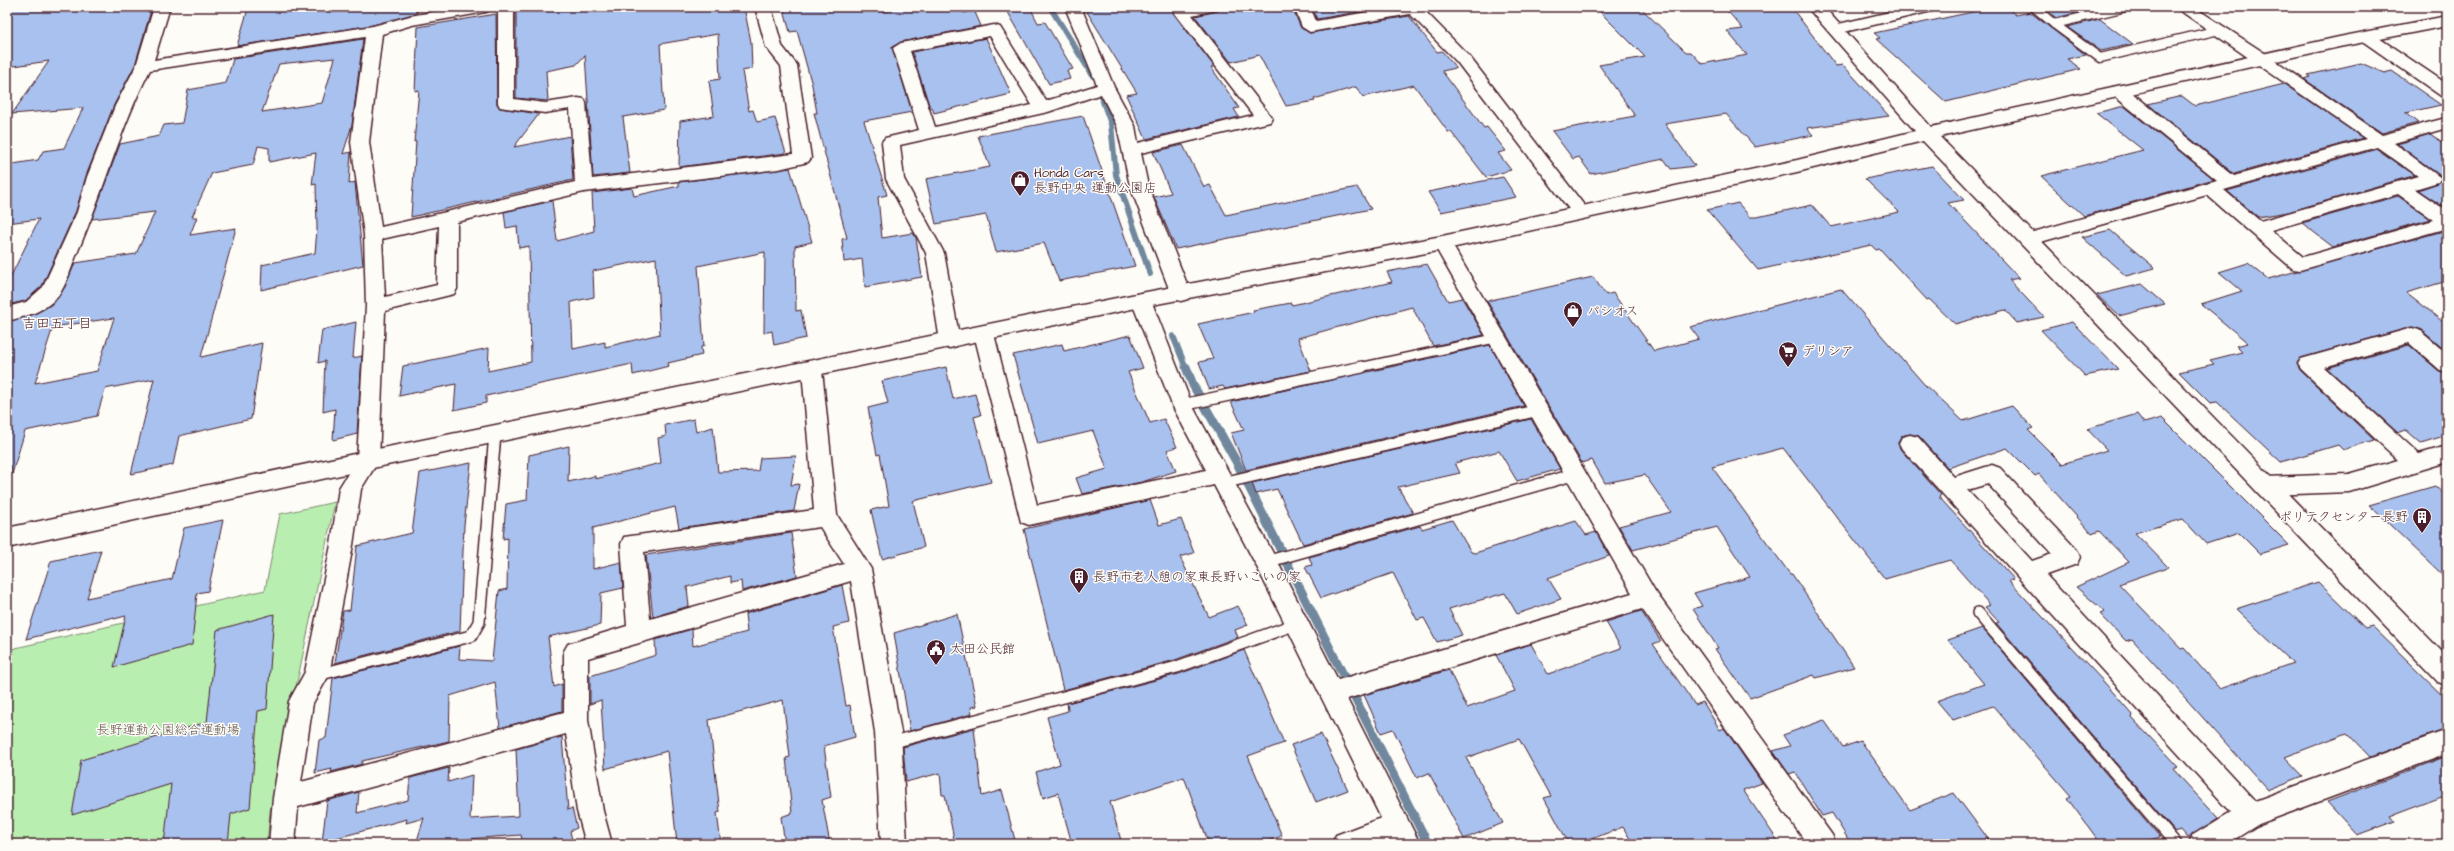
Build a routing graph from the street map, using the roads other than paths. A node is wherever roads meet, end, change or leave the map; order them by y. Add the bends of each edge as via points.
1 (162, 7) edge
2 (486, 7) edge
3 (506, 7) edge
4 (763, 7) edge
5 (1073, 7) edge
6 (1212, 7) edge
7 (1302, 7) edge
8 (1816, 7) edge
9 (1931, 7) edge
10 (2034, 7) edge
11 (2126, 7) edge
12 (2183, 7) edge
13 (1418, 8) edge
14 (411, 14) edge
15 (2447, 21) edge
16 (2054, 24) junction
17 (1836, 29) junction
18 (2219, 30) junction
19 (374, 32) junction
20 (2367, 37) junction
21 (2263, 59) junction
22 (144, 66) junction
23 (1106, 87) junction
24 (2119, 91) junction
25 (2447, 92) edge
26 (1042, 108) junction
27 (2445, 120) edge
28 (1927, 134) junction
29 (929, 135) junction
30 (2379, 140) junction
31 (1132, 150) junction
32 (2230, 182) junction
33 (584, 186) junction
34 (2401, 187) junction
35 (2210, 188) junction
36 (1581, 213) junction
37 (448, 218) junction
38 (2447, 221) edge
39 (2257, 228) junction
40 (373, 235) junction
41 (2030, 239) junction
42 (1442, 243) junction
43 (1181, 294) junction
44 (1141, 300) junction
45 (376, 306) junction
46 (7, 314) edge
47 (984, 334) junction
48 (1497, 338) junction
49 (950, 341) junction
50 (2447, 365) edge
51 (812, 370) junction
52 (1185, 404) junction
53 (1539, 410) junction
54 (495, 434) junction
55 (1910, 443) dead end
56 (2447, 454) edge
57 (368, 460) junction
58 (2415, 463) junction
59 (1576, 474) junction
60 (1224, 480) junction
61 (2265, 486) junction
62 (1949, 487) junction
63 (826, 518) junction
64 (7, 538) edge
65 (1271, 561) junction
66 (860, 569) junction
67 (2027, 572) junction
68 (1647, 598) junction
69 (1978, 613) dead end
70 (1296, 624) junction
71 (640, 631) junction
72 (2447, 674) edge
73 (317, 675) junction
74 (1343, 689) junction
75 (576, 720) junction
76 (2447, 742) edge
77 (889, 743) junction
78 (286, 798) junction
79 (2251, 815) junction
80 (1402, 834) edge
81 (282, 844) edge
82 (599, 844) edge
83 (894, 844) edge
84 (1345, 844) edge
85 (1823, 844) edge
86 (2176, 844) edge
87 (2202, 844) edge

1 - 22 street
2 - 14 street
3 - 33 street via 506,103 545,108 578,103
4 - 33 street via 774,47 789,65 802,158 779,163
5 - 23 street
6 - 31 street via 1182,12 1264,118
7 - 13 street via 1310,27
8 - 17 street
9 - 17 street
10 - 16 lane
11 - 16 lane
12 - 18 street
13 - 36 street via 1463,59
14 - 19 street
15 - 20 street
16 - 18 lane via 2100,58
17 - 28 street
18 - 21 street
19 - 22 street via 329,36
19 - 40 street via 360,142
20 - 21 street
20 - 25 street
21 - 24 street
21 - 30 street
22 - 46 street via 123,106 96,177 86,212 51,291 33,307
23 - 26 street
23 - 31 street via 1126,126
24 - 28 street
24 - 32 street
26 - 29 street
26 - 29 street via 994,30 901,48
27 - 30 street
28 - 36 street via 1796,166
28 - 41 street
29 - 49 street via 891,142 895,179 935,253
30 - 32 street
30 - 34 street via 2432,178
31 - 43 street via 1139,186
32 - 35 street
33 - 37 street
34 - 38 street
34 - 39 street
35 - 39 street
35 - 41 street
36 - 42 street
37 - 40 street
37 - 45 street via 447,289
38 - 39 street via 2300,264
40 - 45 street
41 - 61 street
42 - 43 street
42 - 48 street
43 - 44 street
44 - 47 street
44 - 52 street
45 - 57 street
47 - 49 street
47 - 60 street via 1029,516
48 - 52 lane
48 - 53 street
49 - 51 street
50 - 58 street via 2412,335 2308,364
51 - 54 street
51 - 63 street
52 - 60 street
53 - 59 street
53 - 60 lane
54 - 57 street
54 - 73 lane via 479,622 471,636
55 - 62 street
56 - 58 street
57 - 64 street
57 - 73 street via 350,488 342,545
58 - 61 street via 2349,483
59 - 65 lane
59 - 68 street
60 - 65 street
61 - 72 street
62 - 67 street
62 - 67 street via 1992,474 2069,557
63 - 66 street
63 - 71 street via 632,544
65 - 70 street
66 - 71 street
66 - 77 street
67 - 79 street
68 - 74 street
68 - 85 street
69 - 86 lane
70 - 74 street
70 - 77 lane via 1177,667
71 - 75 street via 576,651
73 - 78 street via 301,701
74 - 80 street
75 - 78 street
75 - 82 street via 590,811
76 - 79 street
77 - 83 street
78 - 81 street
79 - 87 street
80 - 84 street

